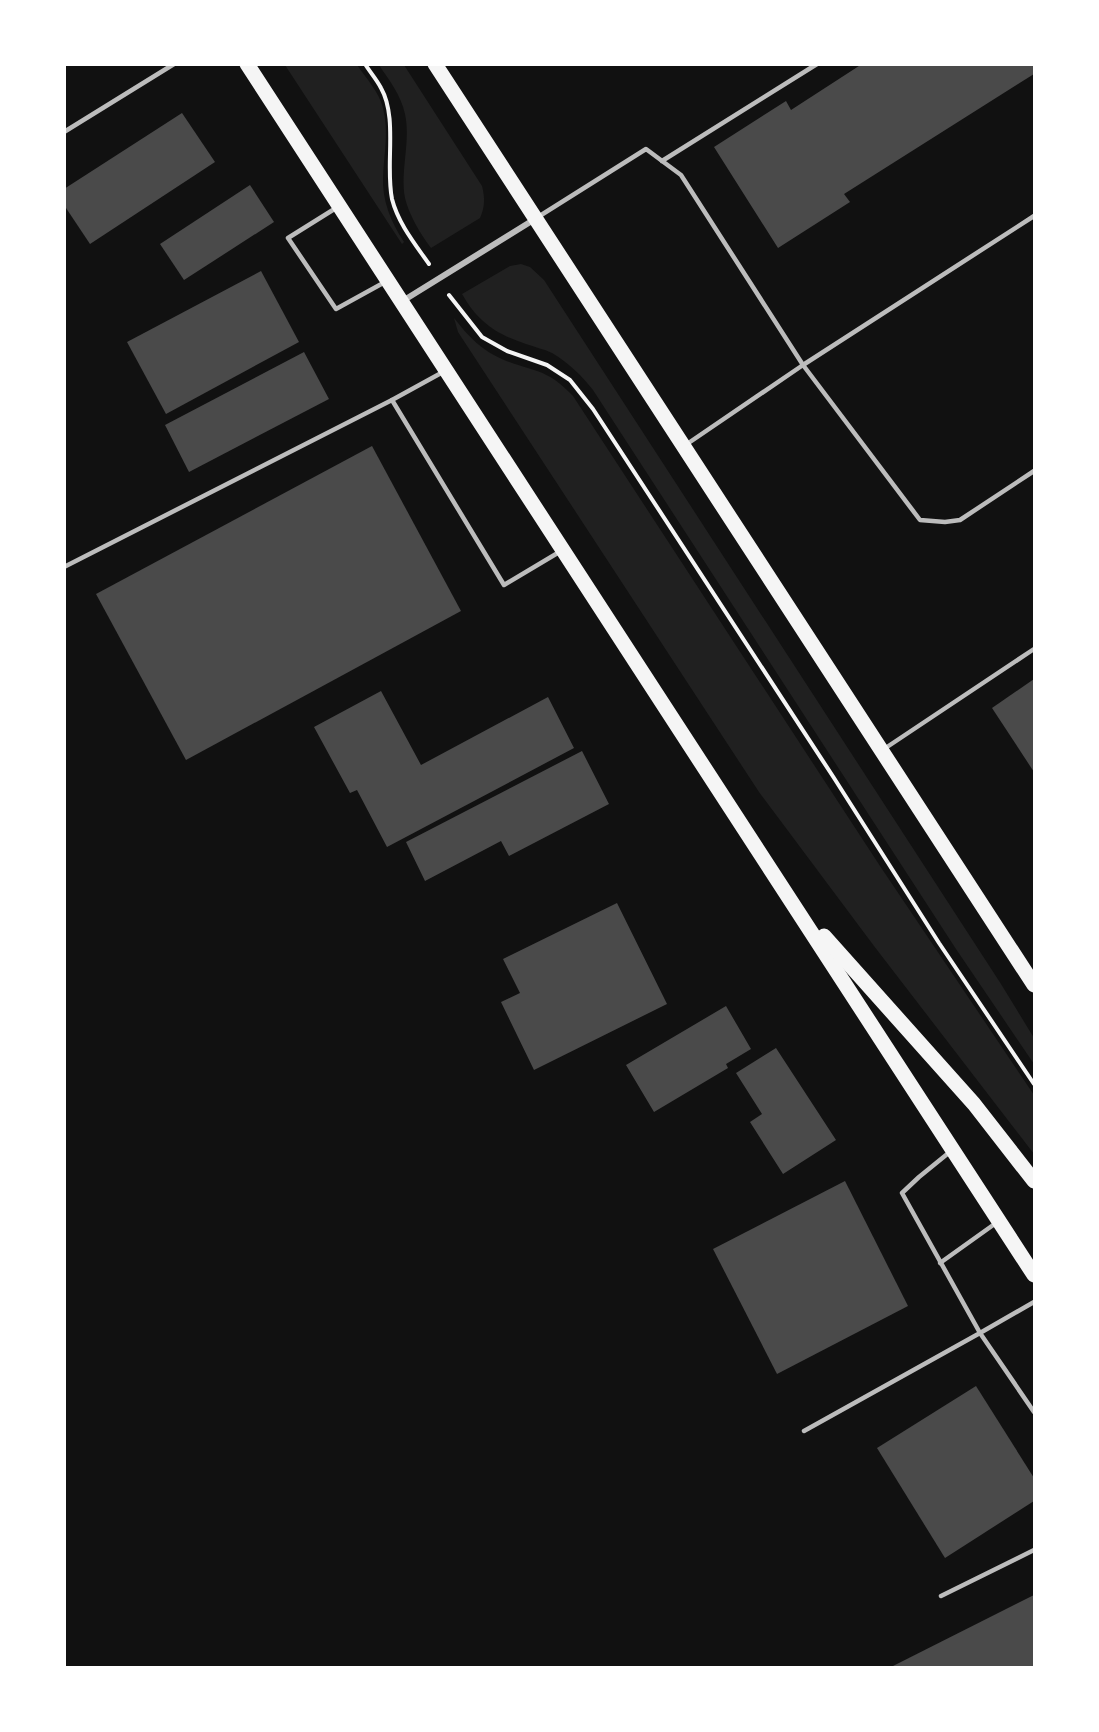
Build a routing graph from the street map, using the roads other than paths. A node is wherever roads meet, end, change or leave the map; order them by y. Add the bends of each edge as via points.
1 (174, 64) edge
2 (247, 64) edge
3 (435, 64) edge
4 (817, 64) edge
5 (64, 132) edge
6 (662, 161) junction
7 (339, 206) junction
8 (1035, 216) edge
9 (536, 218) junction
10 (387, 280) junction
11 (401, 302) junction
12 (803, 365) junction
13 (446, 371) junction
14 (392, 400) junction
15 (684, 447) junction
16 (1035, 471) edge
17 (563, 551) junction
18 (64, 567) edge
19 (1035, 649) edge
20 (882, 751) junction
21 (792, 900) junction
22 (1035, 986) edge
23 (953, 1149) junction
24 (1035, 1181) edge
25 (999, 1221) junction
26 (940, 1263) junction
27 (1035, 1275) edge
28 (1035, 1302) edge
29 (980, 1333) junction
30 (1035, 1412) edge
31 (804, 1431) dead end
32 (1035, 1550) edge
33 (941, 1596) dead end

1 - 5 lane
2 - 7 main road
3 - 9 main road
4 - 6 lane
6 - 9 lane via 646,149
6 - 12 lane via 681,175
7 - 10 main road
7 - 10 lane via 288,238 336,309
8 - 12 lane
9 - 11 street
9 - 15 main road
10 - 11 main road
11 - 13 main road
12 - 15 lane
12 - 16 lane via 920,520 960,520
13 - 14 lane
13 - 17 main road
14 - 17 lane via 504,585
14 - 18 lane
15 - 20 main road
17 - 21 main road
19 - 20 lane
20 - 22 main road
21 - 23 main road
21 - 24 main road via 974,1104
23 - 25 main road
23 - 26 lane via 902,1193
25 - 26 lane
25 - 27 main road
26 - 29 lane
28 - 29 lane
29 - 30 lane
29 - 31 lane
32 - 33 lane

